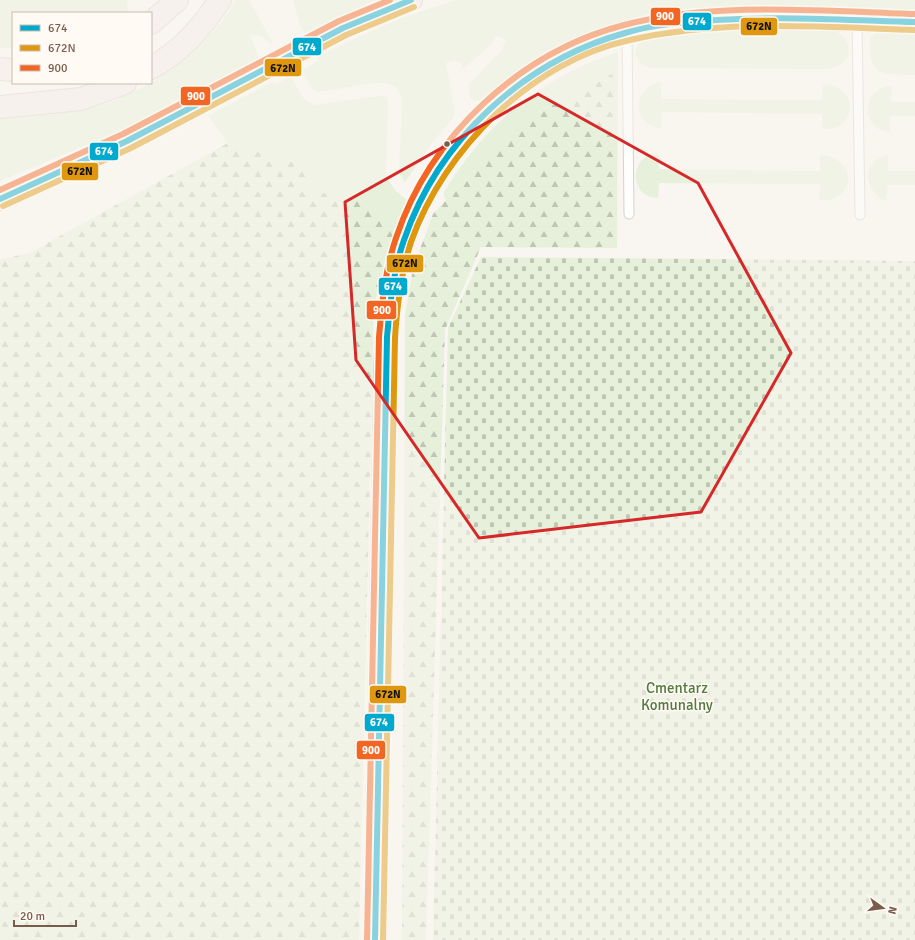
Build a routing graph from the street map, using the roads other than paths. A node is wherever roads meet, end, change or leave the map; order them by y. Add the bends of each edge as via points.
1 (177, 0) edge
2 (220, 0) edge
3 (411, 0) edge
4 (857, 21) junction
5 (915, 22) edge
6 (152, 23) edge
7 (627, 32) junction
8 (152, 67) edge
9 (0, 69) edge
10 (12, 70) edge
11 (122, 84) edge
12 (0, 107) edge
13 (0, 199) edge
14 (628, 214) dead end
15 (860, 215) dead end
16 (374, 940) edge

1 - 6 highway
2 - 8 highway via 207,20 171,56
3 - 13 highway via 343,28 127,141
4 - 5 street
4 - 7 street via 713,20 669,24
4 - 15 lane
7 - 14 lane
7 - 16 street via 587,45 551,63 526,79 483,116 453,149 430,185 415,211 400,255 390,297 386,359
9 - 10 highway
11 - 12 highway via 81,99

